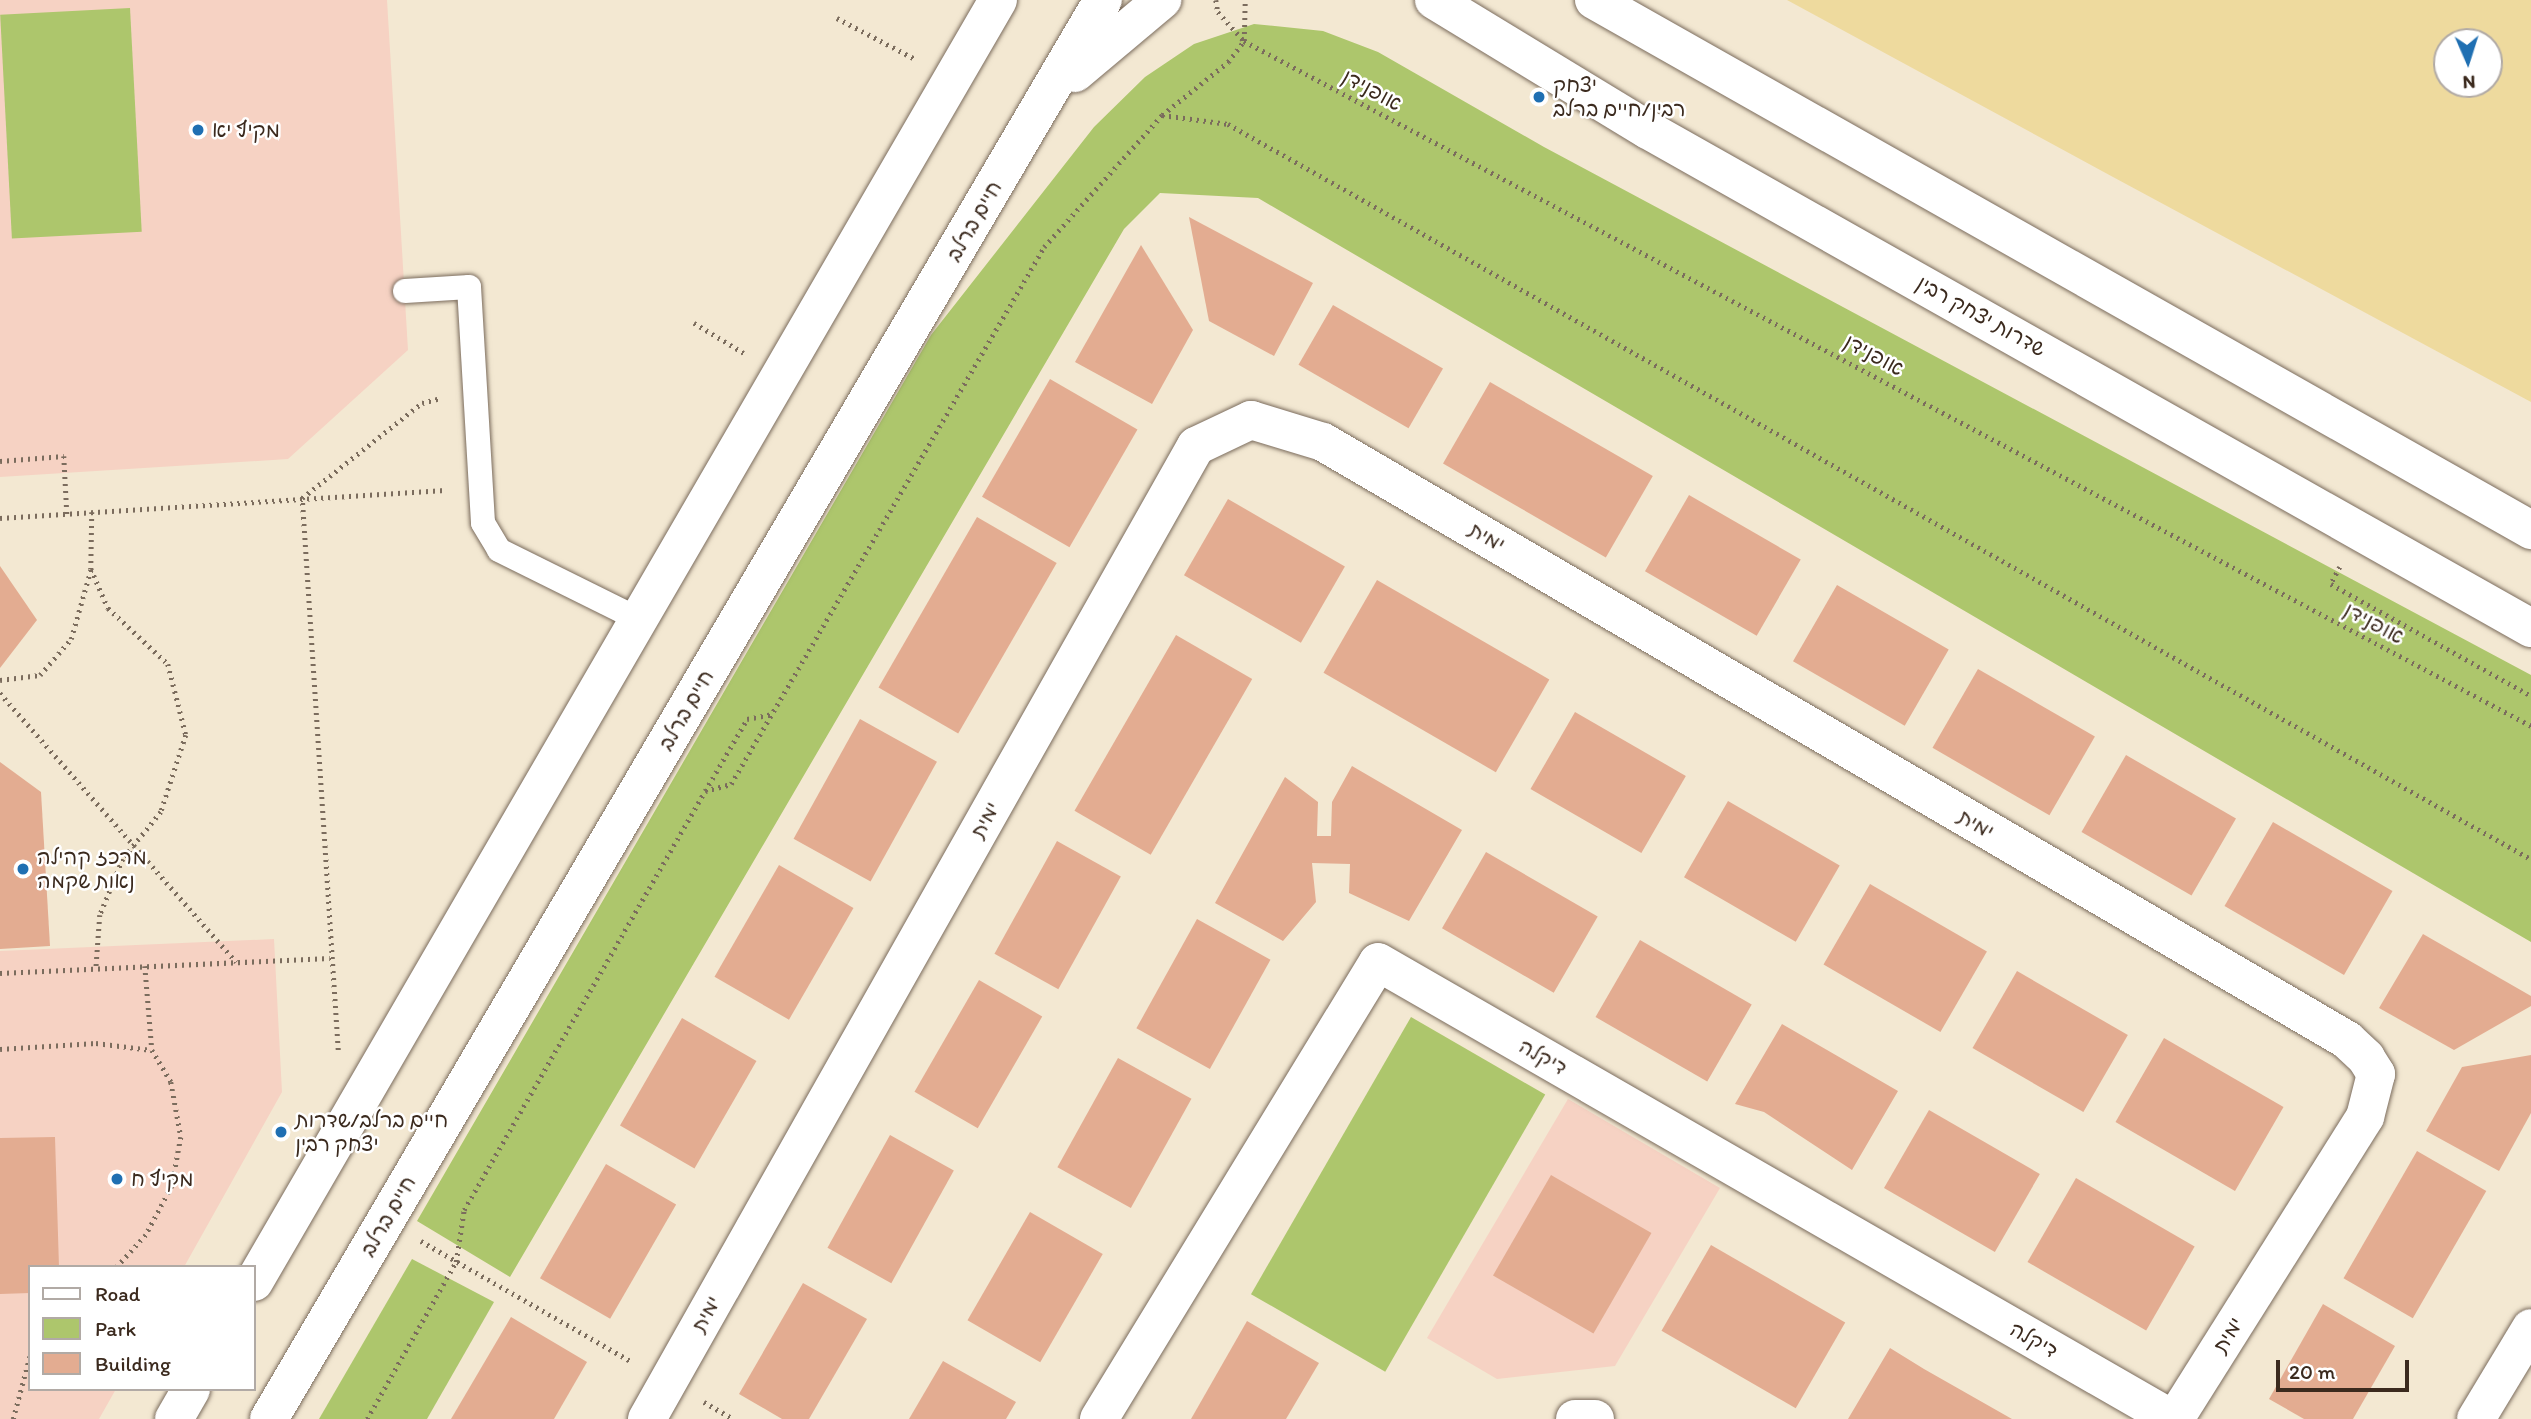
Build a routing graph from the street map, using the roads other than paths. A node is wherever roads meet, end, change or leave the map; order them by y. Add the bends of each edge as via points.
1 (998, 0) edge
2 (1103, 0) edge
3 (1162, 0) edge
4 (1434, 0) edge
5 (1594, 0) edge
6 (1041, 106) junction
7 (405, 291) dead end
8 (2531, 530) edge
9 (639, 619) junction
10 (2531, 628) edge
11 (256, 1279) edge
12 (2531, 1328) edge
13 (190, 1391) edge
14 (174, 1419) edge
15 (268, 1419) edge
16 (647, 1419) edge
17 (1099, 1419) edge
18 (1575, 1419) edge
19 (1595, 1419) edge
20 (2173, 1419) edge
21 (2476, 1419) edge

1 - 9 street
2 - 6 street, חיים ברלב
3 - 6 street via 1122,29
4 - 10 street, שדרות יצחק רבין via 1648,130
5 - 8 street
6 - 15 street, חיים ברלב
7 - 9 lane via 469,287 483,523 499,550
9 - 11 street
12 - 21 street
13 - 14 street
16 - 20 street, ימית via 1196,446 1251,420 1323,442 2347,1040 2366,1058 2376,1074 2365,1117
17 - 20 street, דיקלה via 1378,962
18 - 19 street

